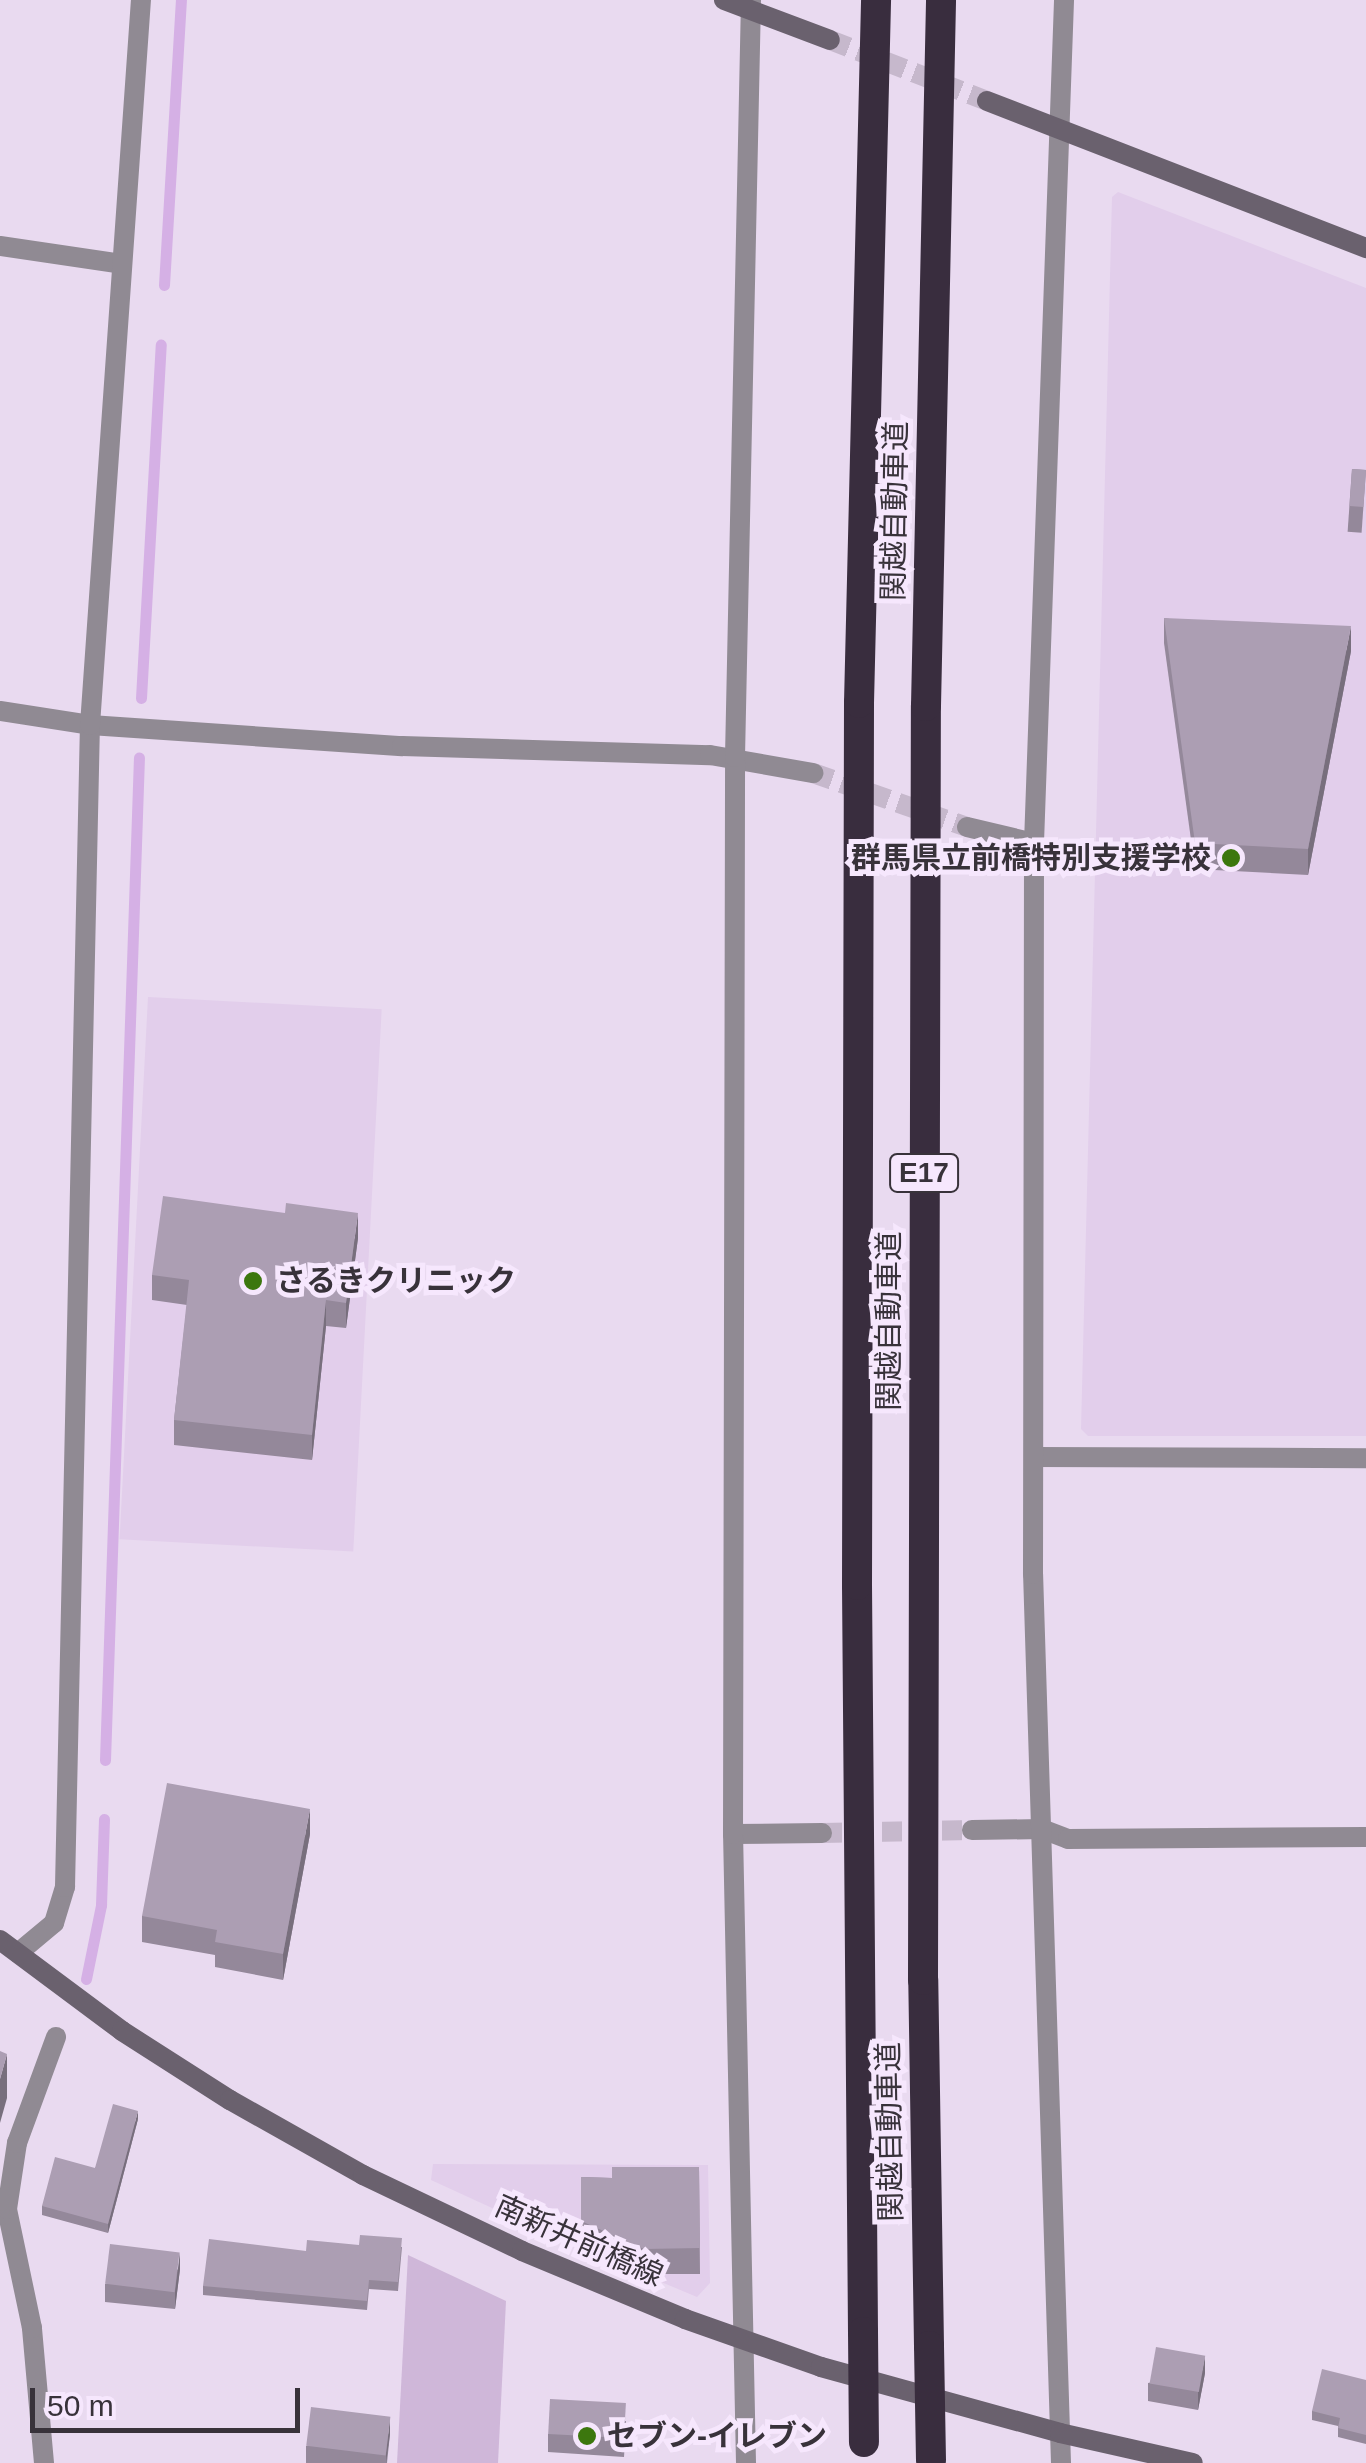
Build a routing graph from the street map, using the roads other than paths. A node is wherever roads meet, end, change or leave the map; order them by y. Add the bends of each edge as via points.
1 (141, 0) edge
2 (724, 0) edge
3 (876, 0) edge
4 (941, 0) edge
5 (1064, 0) edge
6 (751, 5) edge
7 (830, 40) tunnel mouth
8 (987, 101) tunnel mouth
9 (1059, 128) junction
10 (0, 246) edge
11 (1366, 248) edge
12 (122, 264) junction
13 (0, 712) edge
14 (90, 725) junction
15 (735, 757) junction
16 (813, 773) tunnel mouth
17 (967, 826) tunnel mouth
18 (1034, 843) junction
19 (1034, 1457) junction
20 (1366, 1458) edge
21 (1042, 1829) junction
22 (972, 1830) tunnel mouth
23 (822, 1833) tunnel mouth
24 (733, 1834) junction
25 (1366, 1837) edge
26 (0, 1940) edge
27 (18, 1953) junction
28 (56, 2036) dead end
29 (745, 2340) junction
30 (1060, 2433) junction
31 (864, 2452) edge
32 (931, 2462) edge
33 (44, 2463) edge
34 (746, 2463) edge
35 (1061, 2463) edge
36 (1193, 2463) edge

1 - 12 street
2 - 6 main road
3 - 31 highway, 関越自動車道 / E17, bridge via 859,742
4 - 32 highway, 関越自動車道 / E17, bridge via 926,706 923,1980
5 - 9 street
6 - 7 main road
6 - 15 street
8 - 9 main road
9 - 11 main road
9 - 18 street
10 - 12 street
12 - 14 street
13 - 14 street
14 - 15 street via 402,746
14 - 27 street via 65,1887 54,1923
15 - 16 street
15 - 24 street
17 - 18 street
18 - 19 street
19 - 20 street
19 - 21 street
21 - 22 street
21 - 25 street via 1068,1839
21 - 30 street
23 - 24 street
24 - 29 street
26 - 27 main road, 南新井前橋線
27 - 29 main road, 南新井前橋線 via 170,2062 348,2166 522,2251
28 - 33 street via 17,2143 8,2209 32,2328
29 - 30 main road, 南新井前橋線 via 821,2368
29 - 34 street
30 - 35 street
30 - 36 main road, 南新井前橋線

